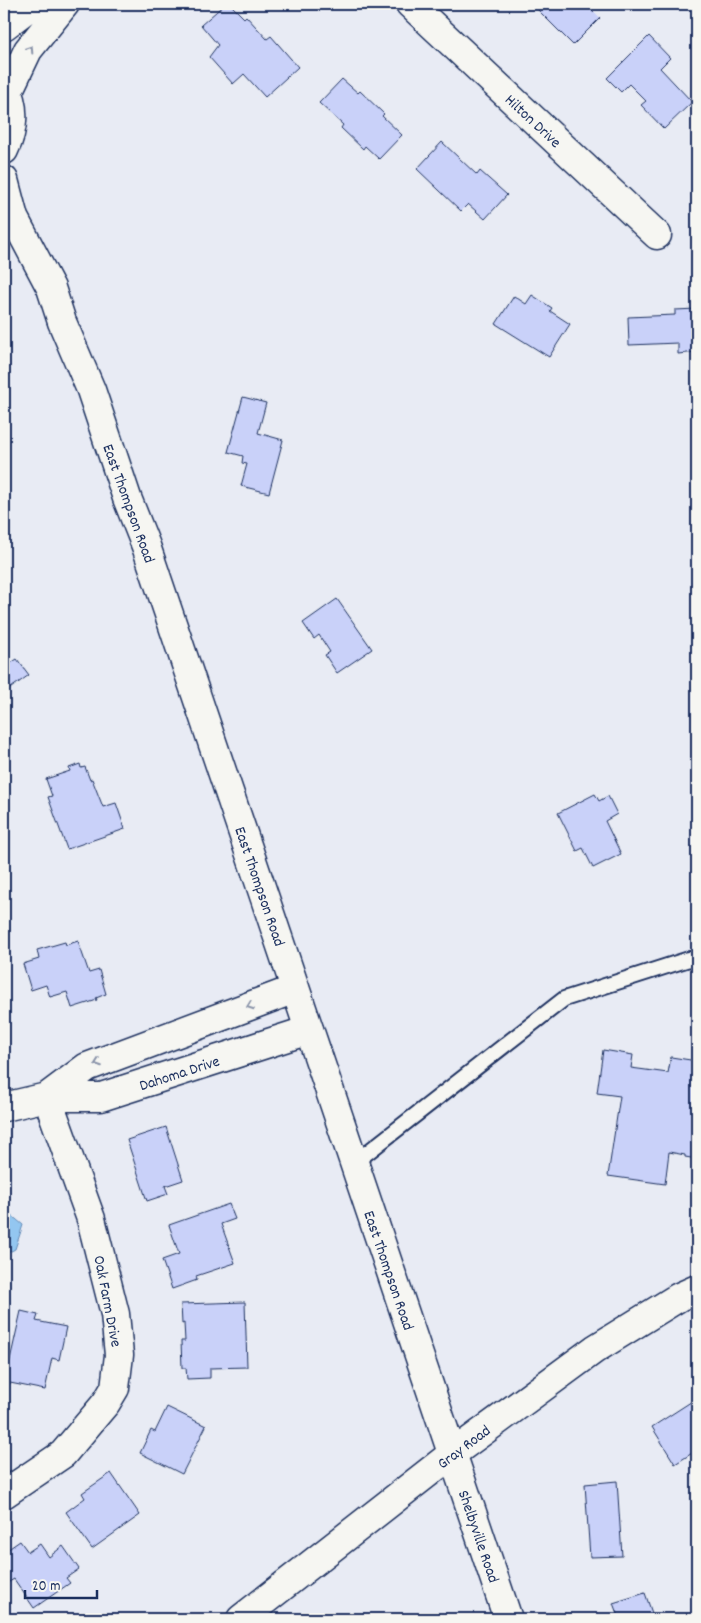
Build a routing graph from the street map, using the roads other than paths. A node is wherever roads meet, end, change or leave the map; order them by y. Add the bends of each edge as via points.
1 (33, 4) edge
2 (65, 4) edge
3 (410, 4) edge
4 (4, 26) edge
5 (6, 89) edge
6 (4, 150) edge
7 (4, 180) edge
8 (657, 236) dead end
9 (4, 237) edge
10 (62, 322) junction
11 (697, 961) edge
12 (296, 988) junction
13 (310, 1030) junction
14 (46, 1097) junction
15 (4, 1107) edge
16 (354, 1163) junction
17 (697, 1289) edge
18 (452, 1454) junction
19 (4, 1494) edge
20 (241, 1619) edge
21 (508, 1619) edge

1 - 4 main road
5 -> 2 main road via 28,50
3 - 8 main road, Hilton Drive
5 - 6 main road via 13,115 10,138
7 - 10 main road, East Thompson Road via 14,218 51,288
9 - 10 main road, East Thompson Road
10 - 12 main road, East Thompson Road via 91,390 146,546
11 - 16 lane via 689,959 564,999
12 - 13 main road, East Thompson Road
12 -> 14 main road, Dahoma Drive via 88,1067
13 - 14 main road, Dahoma Drive via 101,1097
13 - 16 main road, East Thompson Road
14 - 15 main road, Dahoma Drive
14 - 19 main road, Oak Farm Drive via 91,1219 115,1314 119,1355 111,1396 63,1454
16 - 18 main road, East Thompson Road
17 - 18 main road, Gray Road via 596,1349
18 - 20 main road, Gray Road
18 - 21 main road, Shelbyville Road

